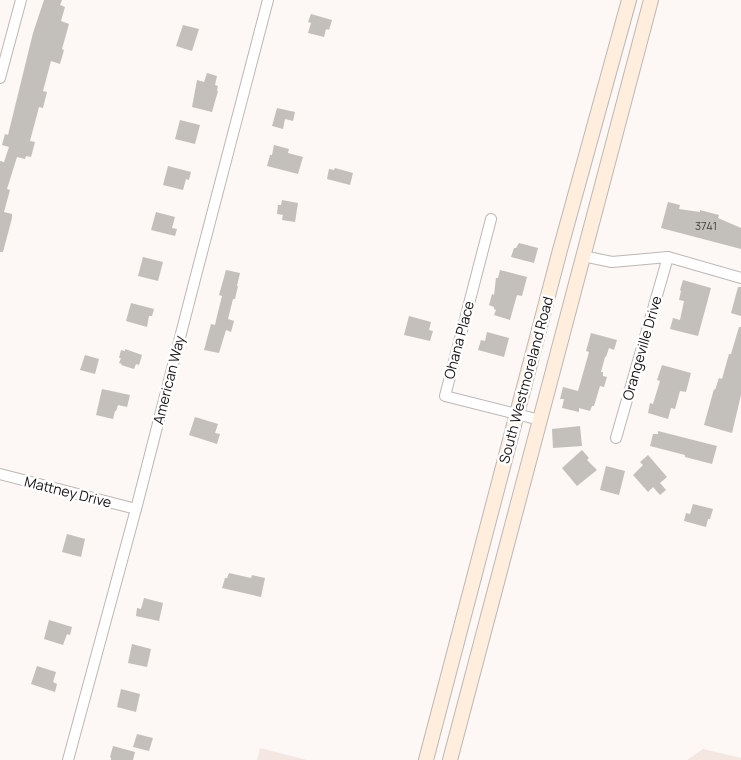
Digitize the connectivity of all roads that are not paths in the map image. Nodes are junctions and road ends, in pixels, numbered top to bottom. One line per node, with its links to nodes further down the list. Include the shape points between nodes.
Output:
1 (21, 0): 5 (street)
2 (268, 0): 15 (street, American Way)
3 (628, 0): 7 (main road, South Westmoreland Road)
4 (651, 0): 8 (main road, South Westmoreland Road)
5 (0, 78)
6 (491, 219): 11 (street, Ohana Place, via 444,396)
7 (560, 250): 8 (main road); 11 (main road, South Westmoreland Road)
8 (582, 256): 9 (street, via 612,262); 12 (main road, South Westmoreland Road)
9 (668, 257): 10 (street); 13 (street, Orangeville Drive)
10 (741, 278)
11 (517, 414): 12 (street, Ohana Place); 16 (main road, South Westmoreland Road)
12 (540, 420): 17 (main road, South Westmoreland Road)
13 (616, 438)
14 (0, 474): 15 (street, Mattney Drive)
15 (136, 509): 18 (street, American Way)
16 (488, 524): 17 (main road); 19 (main road, South Westmoreland Road)
17 (510, 530): 20 (main road, South Westmoreland Road)
18 (68, 760)
19 (426, 760)
20 (450, 760)

